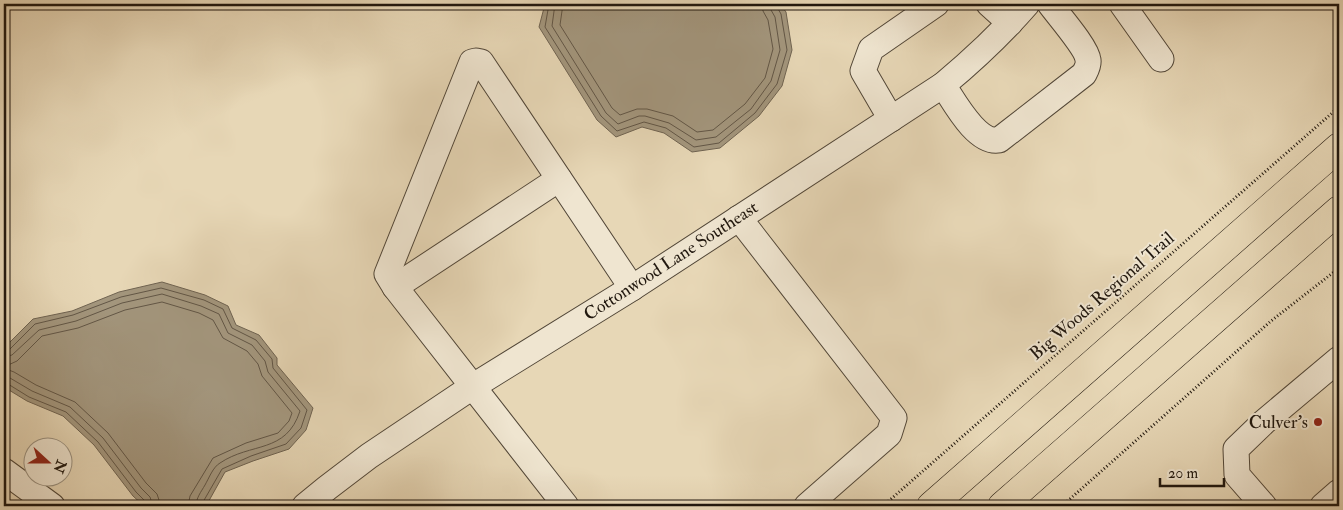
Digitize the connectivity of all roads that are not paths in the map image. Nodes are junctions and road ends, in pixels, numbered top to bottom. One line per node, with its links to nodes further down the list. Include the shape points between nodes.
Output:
1 (936, 4): 9 (street, via 871,50 863,71)
2 (989, 4): 6 (street)
3 (1027, 4): 6 (street, Cottonwood Lane Southeast)
4 (1050, 4): 8 (street, via 1084,49 1089,61 1087,69 998,140 988,140 976,131)
5 (1122, 4): 7 (street)
6 (1010, 23): 8 (street, Cottonwood Lane Southeast, via 977,57)
7 (1161, 58)
8 (943, 85): 9 (street, Cottonwood Lane Southeast)
9 (891, 119): 13 (street, Cottonwood Lane Southeast)
10 (1339, 147): 24 (main road)
11 (559, 179): 14 (street); 14 (street, via 481,62 472,62 387,274); 15 (street)
12 (1339, 210): 25 (main road)
13 (739, 218): 15 (street, Cottonwood Lane Southeast); 23 (street, via 894,418 889,434)
14 (395, 288): 17 (street)
15 (632, 288): 17 (street, Cottonwood Lane Southeast)
16 (1339, 359): 26 (street, via 1236,449 1237,475)
17 (472, 387): 21 (street, Cottonwood Lane Southeast, via 369,456); 22 (street)
18 (4, 471): 20 (street)
19 (1339, 492): 27 (street)
20 (52, 506)
21 (305, 506)
22 (566, 506)
23 (807, 506)
24 (931, 506)
25 (1002, 506)
26 (1264, 506)
27 (1323, 506)

